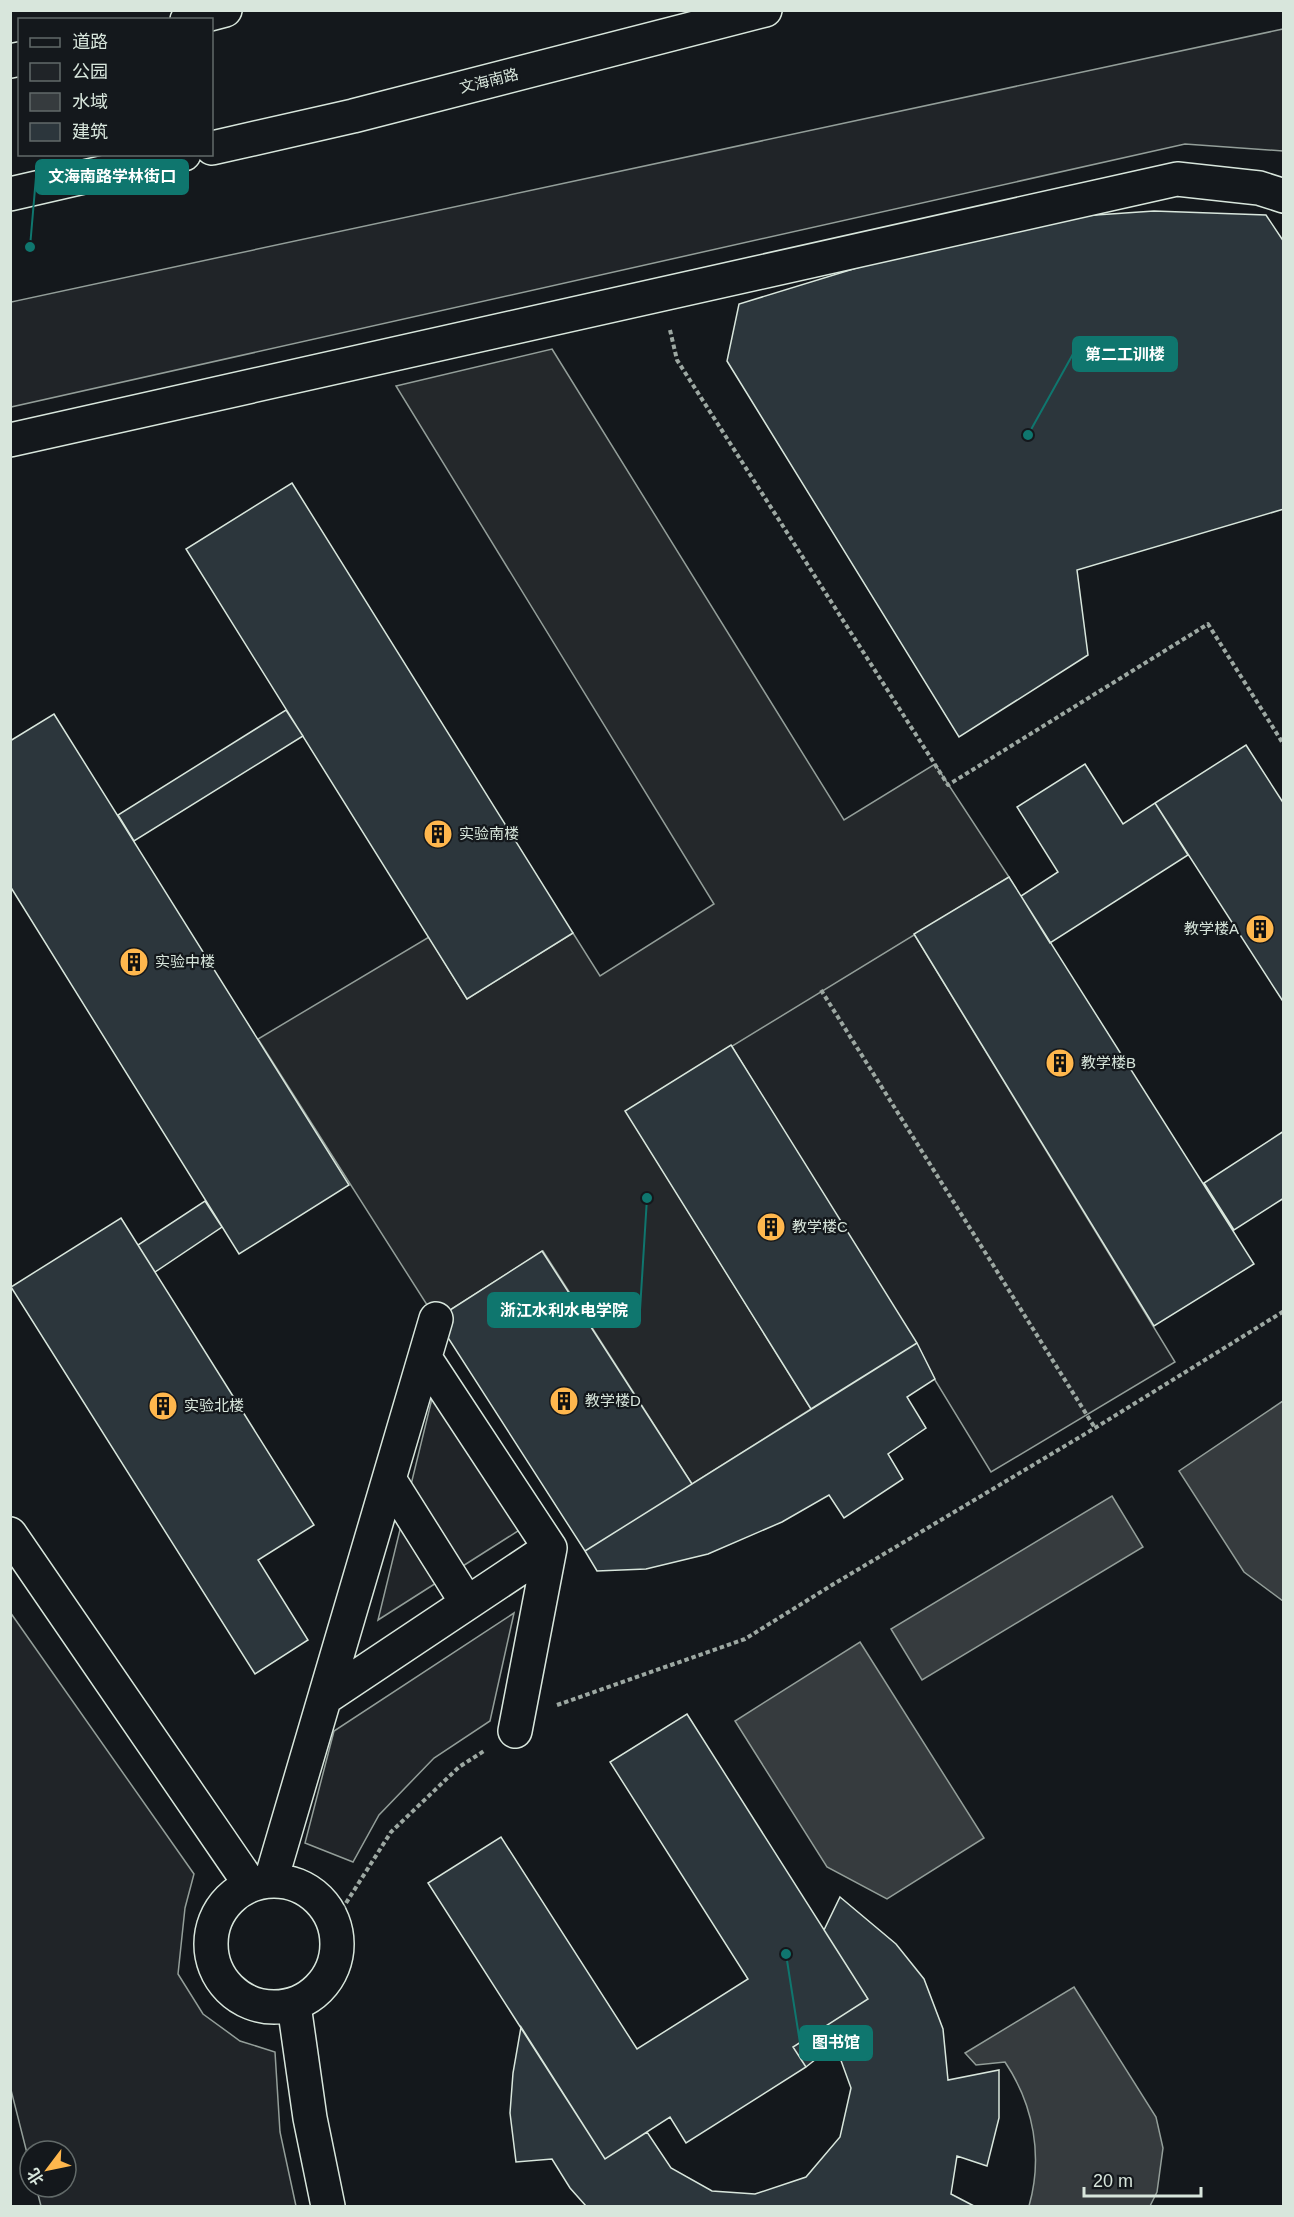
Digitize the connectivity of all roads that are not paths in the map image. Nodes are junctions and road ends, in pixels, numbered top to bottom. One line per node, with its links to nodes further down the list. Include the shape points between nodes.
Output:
1 (225, 10): 3 (street)
2 (765, 10): 4 (street, 文海南路, via 353,116)
3 (195, 18)
4 (213, 148)
5 (175, 156): 6 (street)
6 (10, 194)
7 (1284, 196): 8 (street, via 1177,179)
8 (10, 440)
9 (436, 1319): 10 (street)
10 (425, 1358): 11 (street); 13 (street)
11 (389, 1479): 14 (street); 15 (street)
12 (10, 1534): 17 (street)
13 (550, 1548): 14 (street); 16 (street)
14 (467, 1603): 15 (street)
15 (325, 1698): 17 (street)
16 (515, 1731)
17 (261, 1882): 18 (street, via 292,1882 310,1891 325,1905 334,1923 338,1943 335,1963 313,1995); 18 (street, via 232,1896 218,1913 211,1934 211,1955 219,1976 232,1993 252,2004 273,2008)
18 (294, 2005): 19 (street, via 310,2118)
19 (328, 2206)

